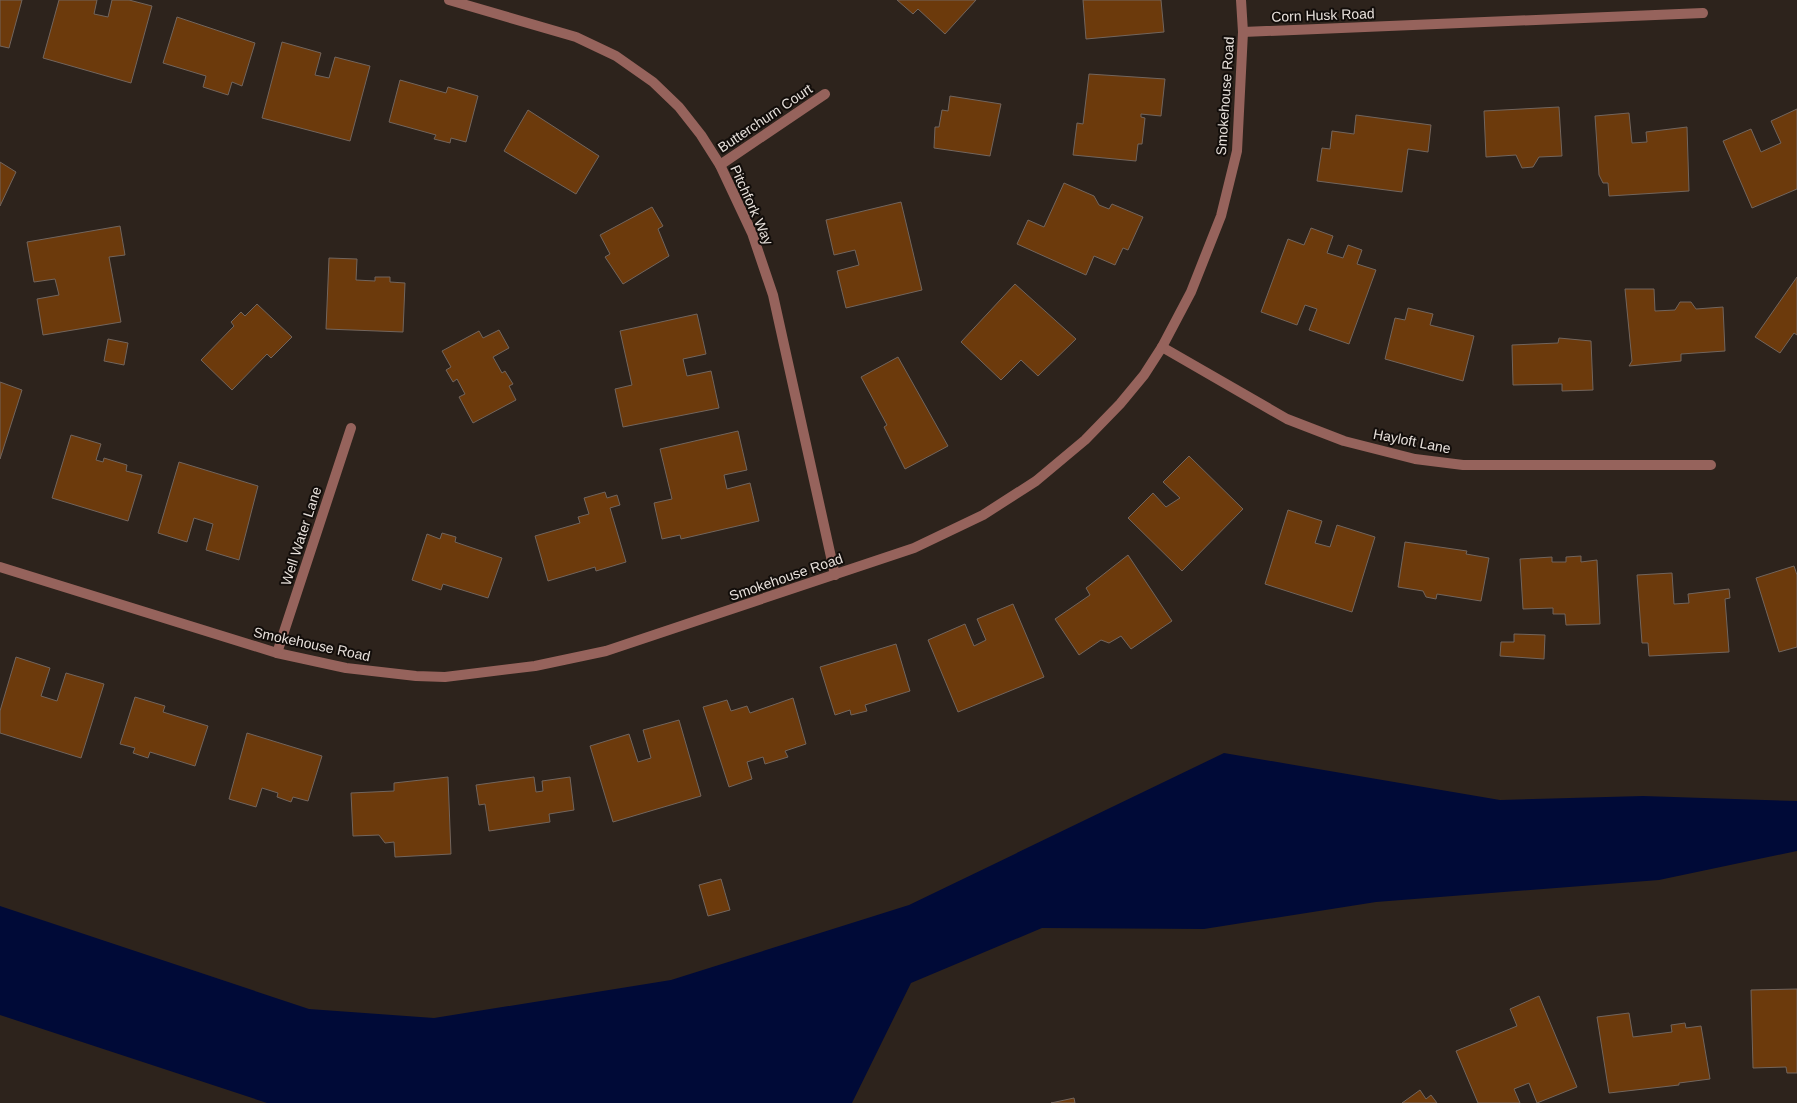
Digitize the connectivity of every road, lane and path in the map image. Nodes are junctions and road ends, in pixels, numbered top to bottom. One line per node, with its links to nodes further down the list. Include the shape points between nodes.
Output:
1 (450, 0): 6 (street, Pitchfork Way, via 576,37 616,56 653,82 679,107)
2 (1241, 0): 4 (street, Smokehouse Road)
3 (1703, 13): 4 (street, Corn Husk Road)
4 (1243, 32): 7 (street, Smokehouse Road, via 1237,151 1221,216 1192,292)
5 (825, 94): 6 (street, Butterchurn Court)
6 (720, 165): 11 (street, Pitchfork Way, via 752,233 773,295)
7 (1162, 347): 9 (street, Hayloft Lane, via 1287,419 1344,441 1415,459 1463,464); 11 (street, Smokehouse Road, via 1120,404 1085,440 1036,481 983,515 914,548)
8 (351, 428): 12 (street, Well Water Lane)
9 (1711, 464)
10 (0, 567): 12 (street, Smokehouse Road)
11 (835, 574): 12 (street, Smokehouse Road, via 606,651 535,666 445,677 416,676 346,668)
12 (277, 653)

